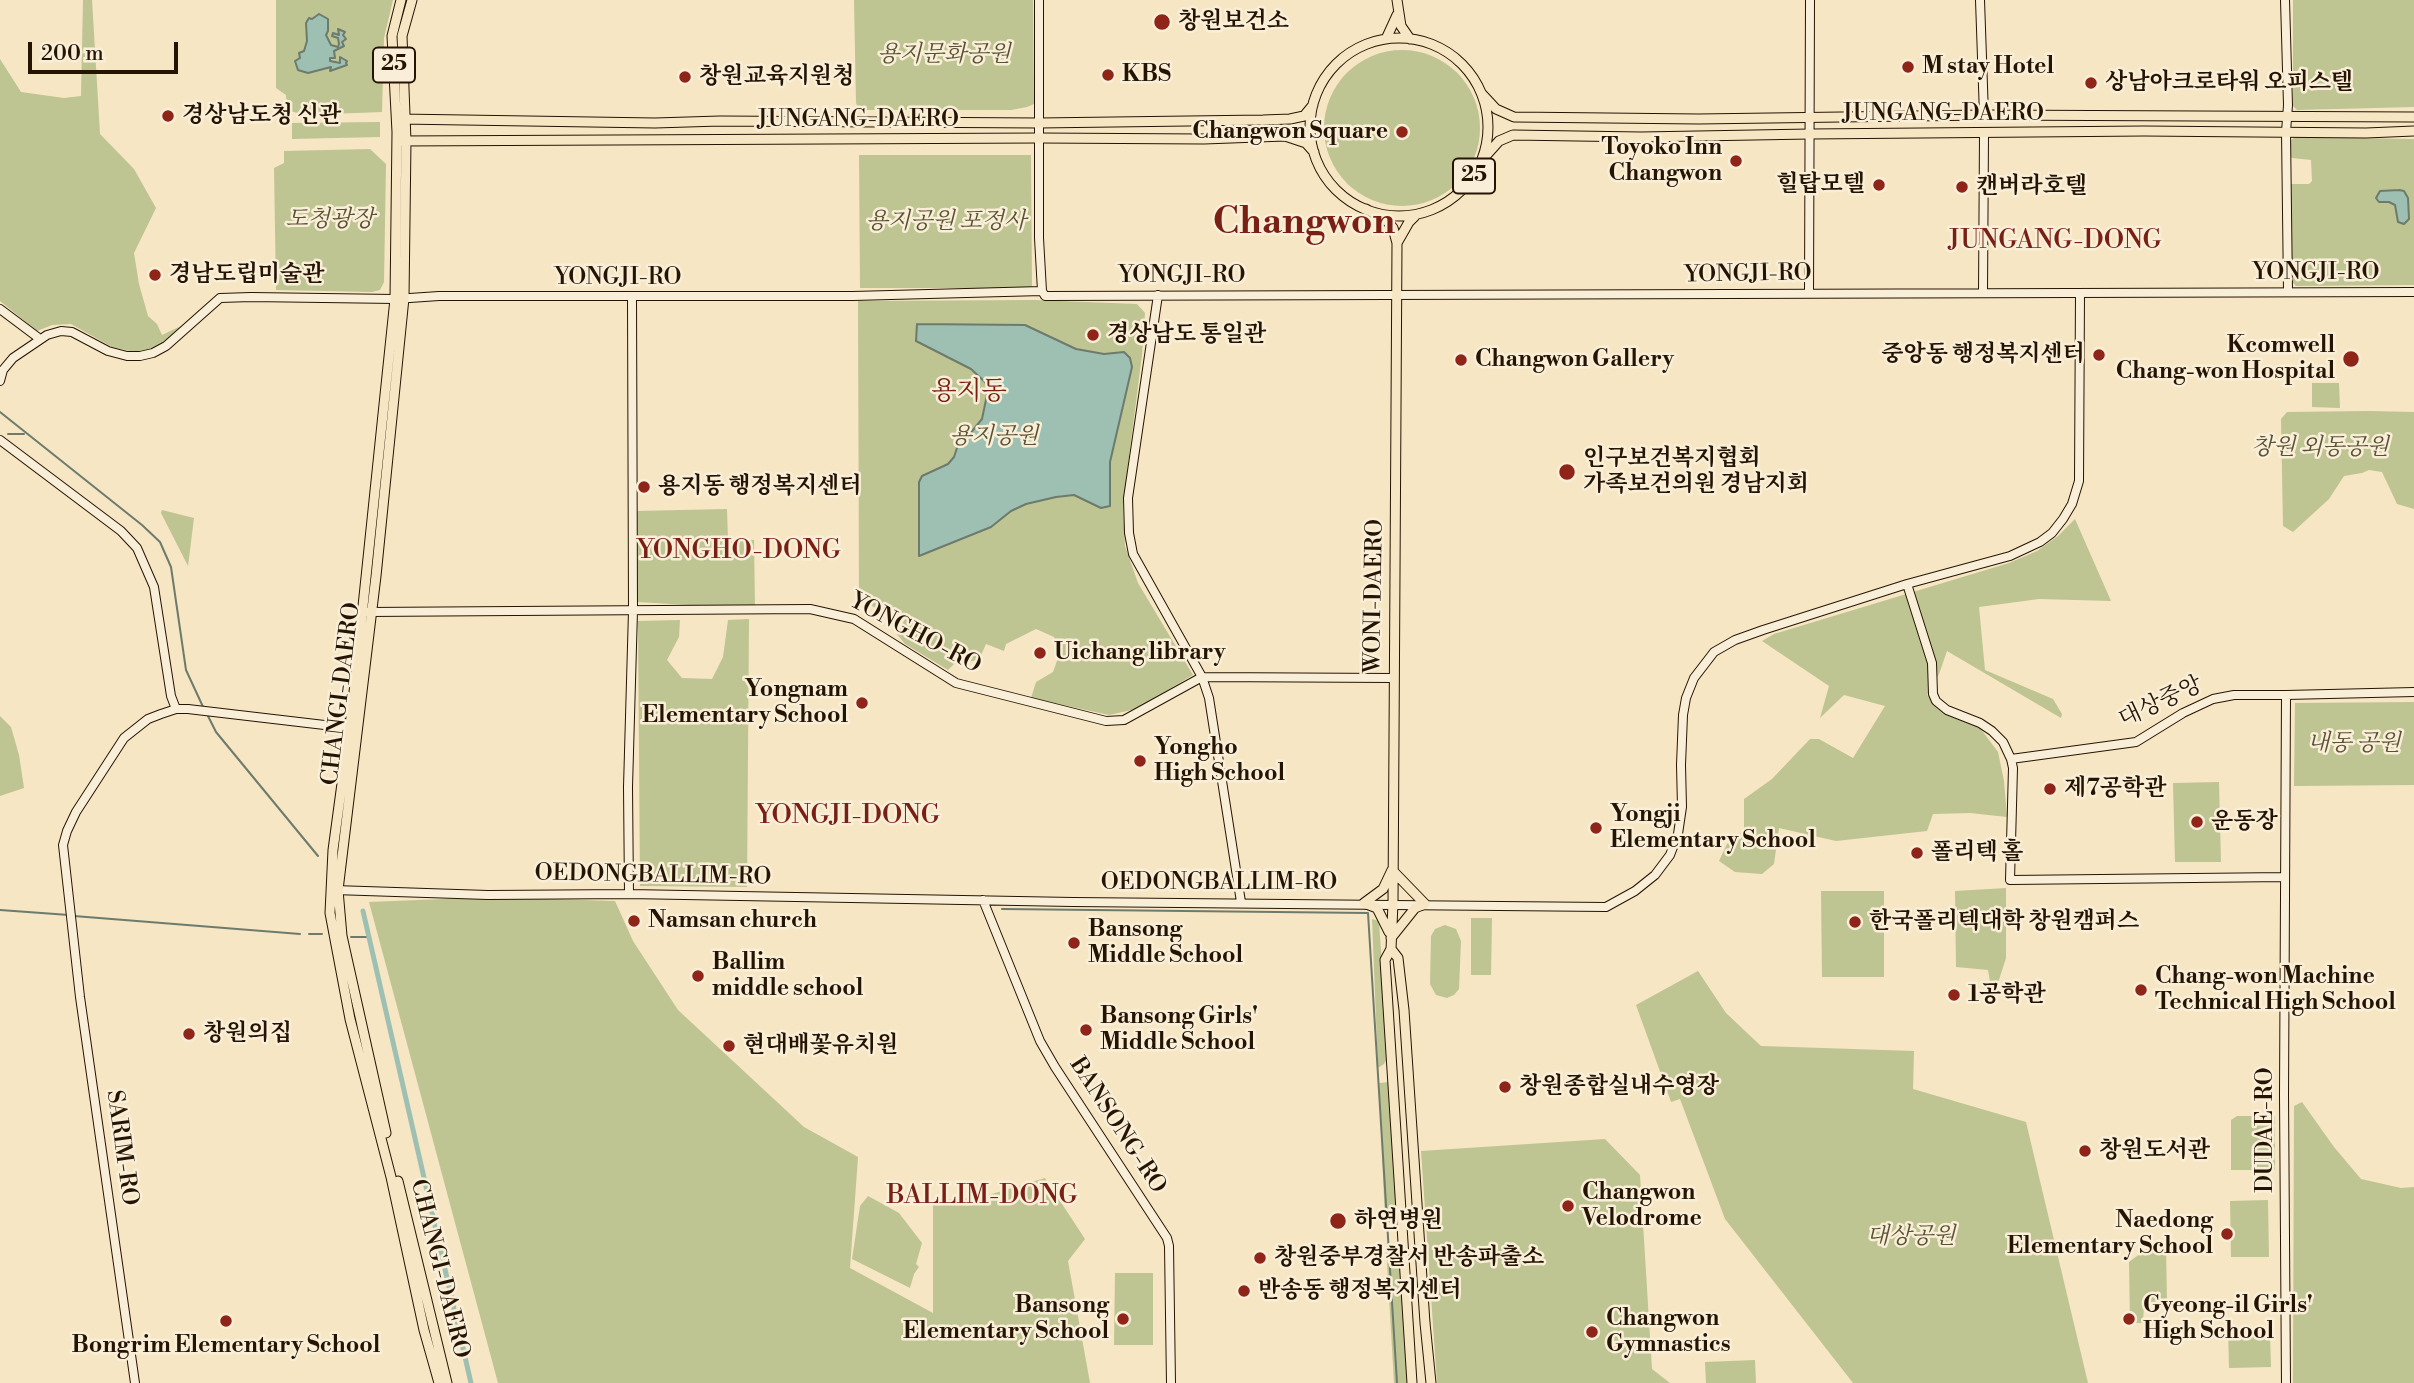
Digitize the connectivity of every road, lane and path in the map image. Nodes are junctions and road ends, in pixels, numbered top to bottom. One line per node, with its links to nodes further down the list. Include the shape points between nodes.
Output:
1 (401, 0): 17 (main road, CHANGI-DAERO / 25, via 392,36)
2 (412, 0): 17 (main road, CHANGI-DAERO, via 402,36)
3 (1039, 0): 19 (street)
4 (1397, 0): 8 (main road)
5 (1810, 0): 14 (street)
6 (1980, 0): 13 (street)
7 (2285, 0): 15 (street)
8 (1398, 13): 9 (main road); 10 (main road)
9 (1386, 39): 10 (main road, 25); 12 (main road, 25, via 1359,47 1337,64)
10 (1410, 39): 11 (main road, 25, via 1438,47 1457,59)
11 (1482, 94): 14 (main road, JUNGANG-DAERO, via 1496,109 1514,117); 28 (main road, 25, via 1488,127)
12 (1313, 105): 18 (main road, JUNGANG-DAERO, via 1304,116); 27 (main road, 25)
13 (1984, 115): 14 (main road, JUNGANG-DAERO); 15 (main road, JUNGANG-DAERO)
14 (1810, 117): 22 (street)
15 (2287, 117): 16 (main road, JUNGANG-DAERO); 20 (street)
16 (2413, 117)
17 (401, 119): 19 (main road, JUNGANG-DAERO); 25 (main road, CHANGI-DAERO / 25)
18 (1263, 120): 19 (main road, JUNGANG-DAERO); 24 (main road)
19 (1040, 123): 26 (street)
20 (2286, 132): 21 (main road, JUNGANG-DAERO); 23 (main road, JUNGANG-DAERO); 33 (street)
21 (2414, 133)
22 (1810, 134): 23 (main road, JUNGANG-DAERO); 28 (main road, JUNGANG-DAERO, via 1513,135 1499,141); 35 (street)
23 (1984, 134): 36 (street)
24 (1260, 136): 26 (main road, JUNGANG-DAERO); 27 (main road, JUNGANG-DAERO, via 1285,136 1306,143)
25 (400, 138): 26 (main road, JUNGANG-DAERO); 41 (main road, CHANGI-DAERO)
26 (1040, 138): 32 (street)
27 (1314, 152): 29 (main road, 25, via 1333,186)
28 (1482, 160): 30 (main road, 25, via 1457,195)
29 (1366, 209): 30 (main road, 25, via 1391,216); 31 (main road, via 1388,222)
30 (1417, 215): 31 (main road)
31 (1397, 243): 39 (main road, WONI-DAERO)
32 (1042, 291): 38 (street, YONGJI-RO, via 1045,296); 40 (street, YONGJI-RO)
33 (2288, 291): 34 (street, YONGJI-RO); 37 (street, YONGJI-RO)
34 (2414, 292)
35 (1809, 293): 36 (street, YONGJI-RO); 39 (street, YONGJI-RO)
36 (1983, 293): 37 (street, YONGJI-RO)
37 (2080, 293): 46 (street, OEDONGBALLIM-RO, via 2079,481 2072,504 2052,533 2027,549)
38 (1158, 295): 39 (street, YONGJI-RO); 49 (street, via 1128,498 1129,533 1144,576)
39 (1397, 295): 50 (main road, WONI-DAERO)
40 (632, 297): 41 (street, YONGJI-RO); 47 (street)
41 (400, 298): 43 (street, YONGJI-RO, via 220,298 166,346 140,356 108,351 72,332); 48 (main road, CHANGI-DAERO)
42 (0, 309): 43 (street)
43 (40, 339): 44 (street, YONGJI-RO, via 13,358)
44 (0, 381)
45 (0, 440): 54 (street, via 137,548 154,587)
46 (1907, 584): 58 (street, via 1932,663 1936,701 1992,731); 67 (street, OEDONGBALLIM-RO, via 1735,640 1709,657 1694,678 1683,715 1678,834 1655,875 1635,891 1606,907)
47 (633, 611): 48 (street, YONGHO-RO); 49 (street, YONGHO-RO, via 827,611 854,619 956,683 1106,721 1124,720); 62 (street)
48 (367, 612): 53 (main road, CHANGI-DAERO); 61 (main road, CHANGI-DAERO)
49 (1202, 677): 50 (street, YONGHO-RO); 64 (street, via 1214,724)
50 (1393, 678): 59 (main road, WONI-DAERO)
51 (2414, 692): 52 (street)
52 (2286, 695): 58 (street, 대상중앙, via 2213,698 2136,742); 60 (street, DUDAE-RO)
53 (353, 702): 55 (street); 56 (main road, CHANGI-DAERO)
54 (176, 709): 55 (street); 71 (street, SARIM-RO, via 148,719 124,738 76,812 63,845)
55 (334, 725): 56 (street); 57 (street)
56 (350, 728): 57 (main road, CHANGI-DAERO)
57 (348, 745): 61 (main road, CHANGI-DAERO, via 332,859)
58 (2011, 759): 60 (street, via 2010,880)
59 (1392, 870): 65 (main road, via 1383,889); 66 (main road, WONI-DAERO); 67 (main road)
60 (2285, 877): 77 (street, DUDAE-RO)
61 (336, 888): 62 (street, OEDONGBALLIM-RO, via 488,895); 68 (main road, CHANGI-DAERO, via 330,913)
62 (629, 894): 63 (street, OEDONGBALLIM-RO)
63 (983, 900): 64 (street, OEDONGBALLIM-RO); 74 (street, BANSONG-RO, via 1045,1050 1167,1238)
64 (1241, 902): 65 (street, OEDONGBALLIM-RO)
65 (1364, 903): 66 (street, OEDONGBALLIM-RO); 69 (main road, via 1377,908)
66 (1393, 903): 67 (street, OEDONGBALLIM-RO); 69 (main road, WONI-DAERO)
67 (1425, 904): 69 (main road, via 1410,914)
68 (338, 936): 72 (main road, CHANGI-DAERO, via 350,1019); 73 (main road, CHANGI-DAERO)
69 (1391, 938): 70 (main road, WONI-DAERO)
70 (1391, 949): 75 (main road, WONI-DAERO, via 1385,960); 76 (main road, WONI-DAERO, via 1398,958 1404,1010)
71 (135, 1383)
72 (439, 1383)
73 (447, 1383)
74 (1171, 1383)
75 (1412, 1383)
76 (1431, 1383)
77 (2286, 1383)

